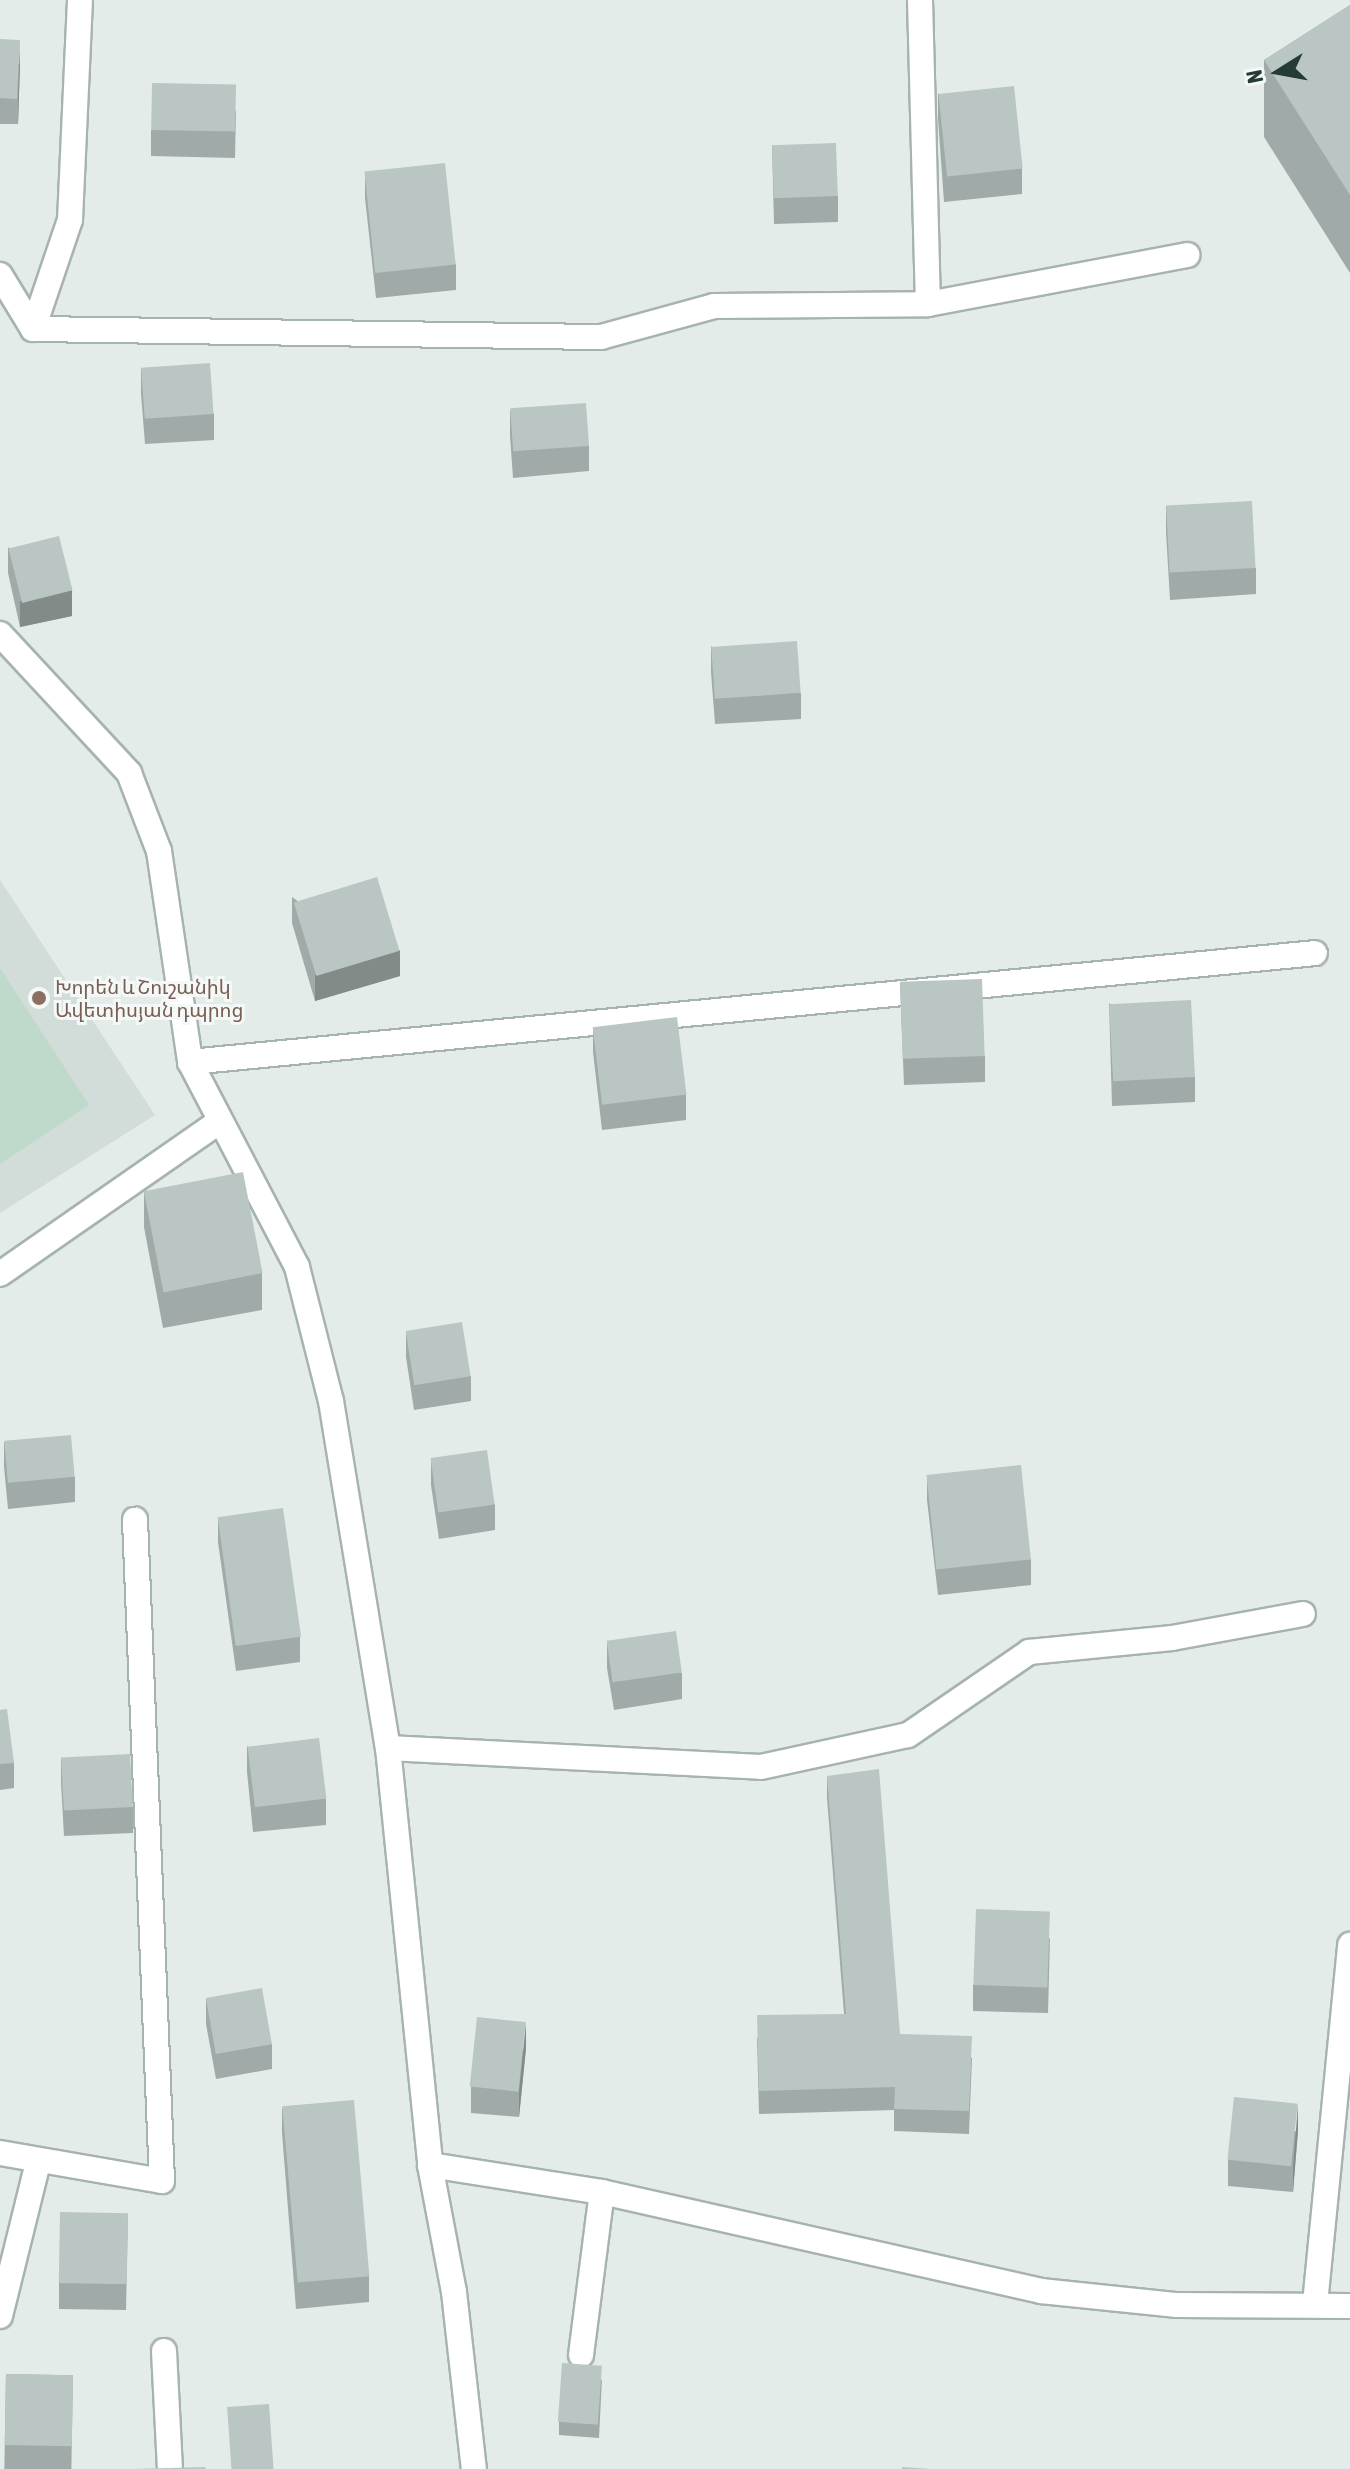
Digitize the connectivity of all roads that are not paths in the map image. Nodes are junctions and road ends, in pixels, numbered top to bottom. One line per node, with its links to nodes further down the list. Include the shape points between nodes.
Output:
1 (80, 0): 6 (lane, via 70,220)
2 (920, 0): 5 (lane)
3 (1187, 255): 5 (lane)
4 (2, 282): 6 (lane)
5 (928, 304): 6 (lane, via 714,306 601,337)
6 (33, 329)
7 (0, 634): 9 (lane, via 129,773 159,851)
8 (1315, 953): 9 (lane)
9 (190, 1062): 10 (lane)
10 (219, 1122): 11 (lane); 14 (lane, via 297,1267 331,1401)
11 (0, 1274)
12 (135, 1520): 17 (lane, via 162,2181)
13 (1303, 1614): 14 (lane, via 1172,1638 1029,1652 908,1735 761,1767)
14 (388, 1748): 18 (lane)
15 (1350, 1945): 20 (lane)
16 (0, 2153): 17 (lane)
17 (38, 2162): 22 (lane)
18 (430, 2165): 19 (lane); 26 (lane, via 454,2292)
19 (602, 2192): 20 (lane, via 1041,2291 1177,2305); 24 (lane)
20 (1315, 2304): 21 (lane)
21 (1350, 2306)
22 (0, 2316)
23 (164, 2351): 25 (lane)
24 (581, 2355)
25 (170, 2469)
26 (474, 2469)

